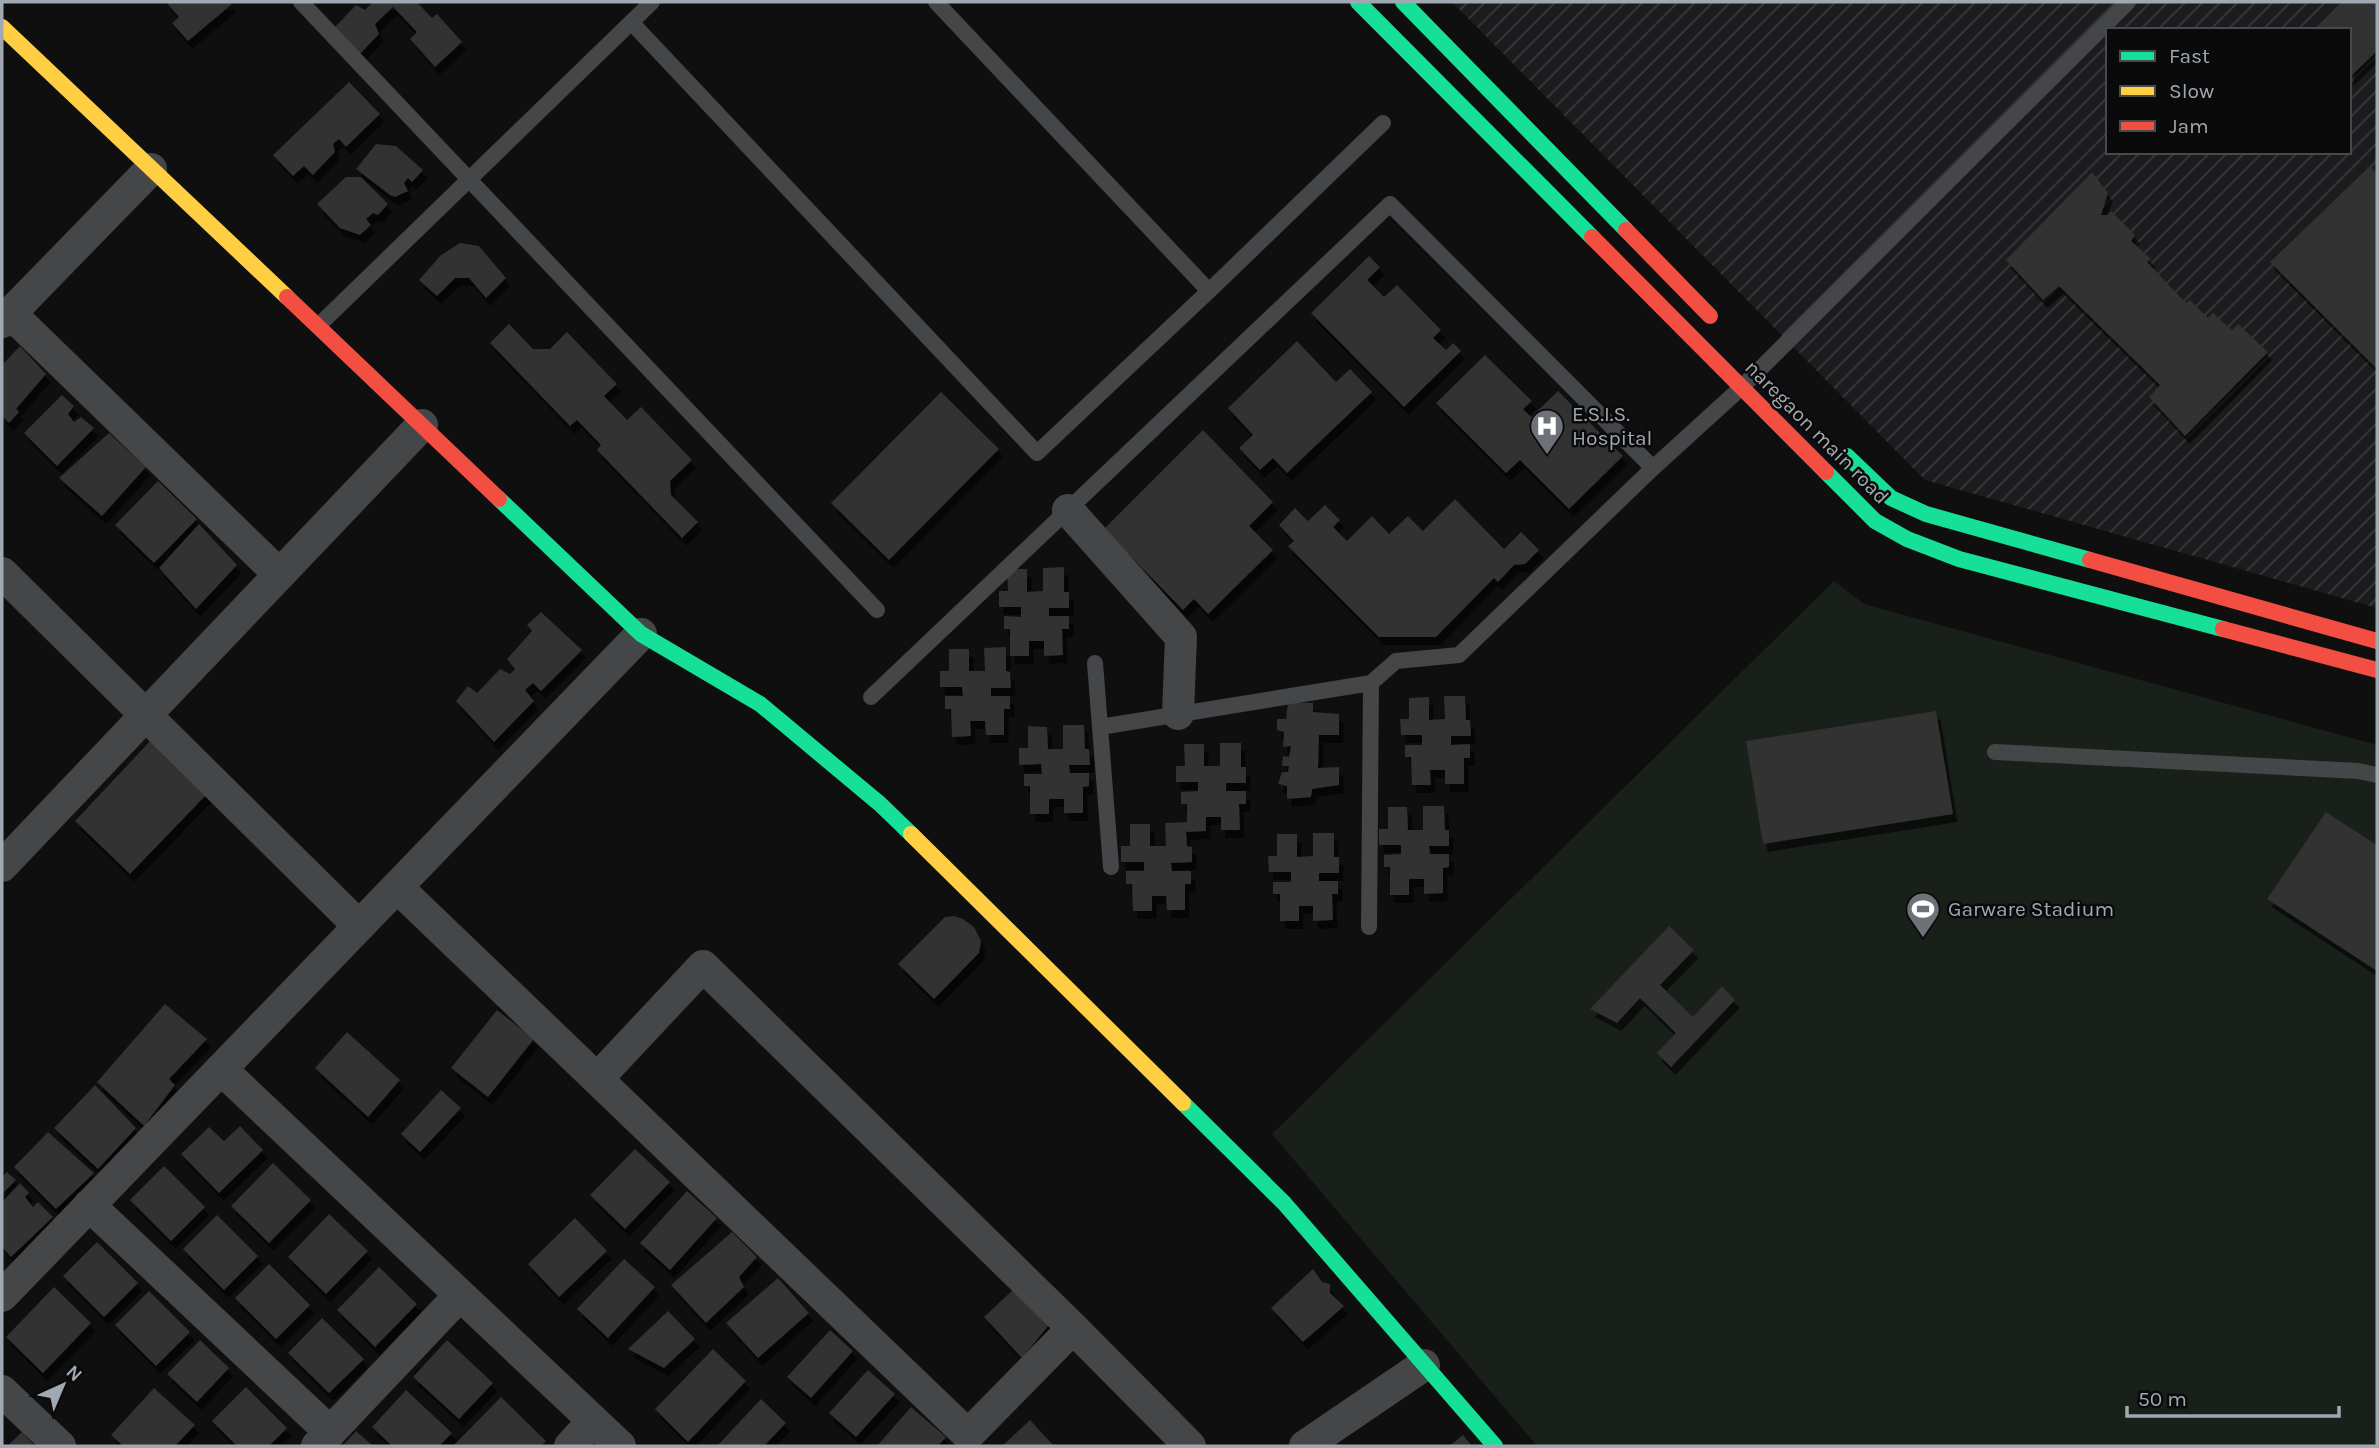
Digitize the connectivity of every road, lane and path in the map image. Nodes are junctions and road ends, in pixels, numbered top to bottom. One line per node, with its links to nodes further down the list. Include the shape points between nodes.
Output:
1 (301, 2): 11 (lane)
2 (652, 2): 7 (lane)
3 (936, 2): 12 (lane)
4 (1358, 2): 16 (street, naregaon main road)
5 (1403, 2): 15 (street)
6 (2128, 2): 16 (lane)
7 (631, 22): 11 (lane); 12 (lane, via 1037,453)
8 (2, 27): 10 (street)
9 (1383, 123): 12 (lane)
10 (151, 169): 13 (street); 14 (street)
11 (470, 179): 14 (lane); 23 (lane)
12 (1209, 291)
13 (6, 317): 21 (street)
14 (318, 326): 17 (street)
15 (1722, 328)
16 (1743, 386): 19 (lane); 27 (street, naregaon main road, via 1875,521 1907,539 1959,559)
17 (422, 425): 21 (street); 24 (street)
18 (1833, 442): 25 (street, naregaon main road, via 1891,498 1926,514)
19 (1653, 468): 20 (lane, via 1390,204); 28 (lane, via 1459,655 1396,660)
20 (1068, 510): 29 (lane); 31 (street, via 1181,637)
21 (279, 574): 30 (street)
22 (3, 577): 30 (street)
23 (877, 610)
24 (641, 635): 37 (street); 46 (street, via 760,704 880,804 1284,1203)
25 (2377, 641)
26 (1095, 663): 32 (lane)
27 (2377, 670)
28 (1371, 683): 31 (lane); 39 (lane)
29 (871, 696)
30 (145, 714): 35 (street); 38 (street)
31 (1178, 715): 32 (lane)
32 (1100, 727): 36 (lane)
33 (1995, 752): 34 (lane)
34 (2377, 775)
35 (2, 866)
36 (1111, 867)
37 (397, 887): 38 (street); 41 (street)
38 (359, 926): 40 (street)
39 (1369, 927)
40 (221, 1069): 42 (street); 43 (street)
41 (597, 1079): 45 (street, via 968,1435); 45 (street, via 703,966)
42 (89, 1205): 44 (street); 49 (street)
43 (460, 1295): 48 (street); 49 (street)
44 (2, 1296)
45 (1073, 1328): 53 (street)
46 (1424, 1365): 54 (street); 55 (street)
47 (2, 1391): 50 (street)
48 (593, 1422): 51 (street); 52 (street)
49 (323, 1439)
50 (60, 1446)
51 (570, 1446)
52 (620, 1446)
53 (1191, 1446)
54 (1305, 1446)
55 (1495, 1446)

